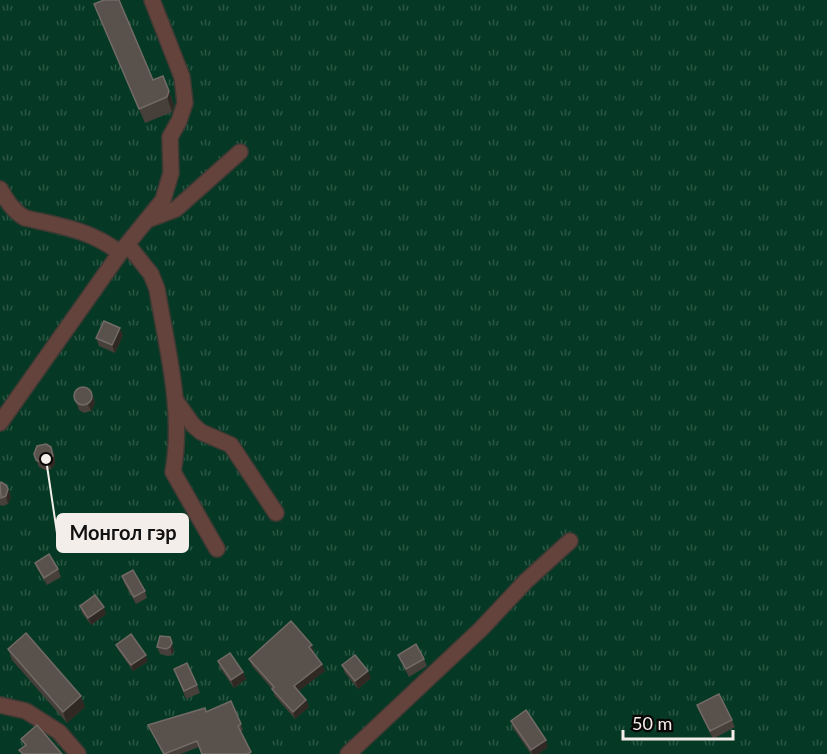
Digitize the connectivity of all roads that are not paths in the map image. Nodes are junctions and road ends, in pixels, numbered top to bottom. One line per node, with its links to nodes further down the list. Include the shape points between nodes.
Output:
1 (152, 0): 4 (street, via 182,77 185,103 170,138 171,173 163,200)
2 (240, 152): 4 (street, via 176,209)
3 (0, 189): 5 (street, via 25,218 93,235)
4 (147, 220): 5 (street)
5 (124, 248): 6 (street, via 151,274 157,289); 7 (street)
6 (176, 401): 8 (street, via 201,432 231,445); 10 (street, via 173,472)
7 (0, 423)
8 (276, 513)
9 (570, 541): 13 (street)
10 (218, 549)
11 (0, 705): 12 (street, via 26,711 59,732)
12 (78, 754)
13 (348, 754)

